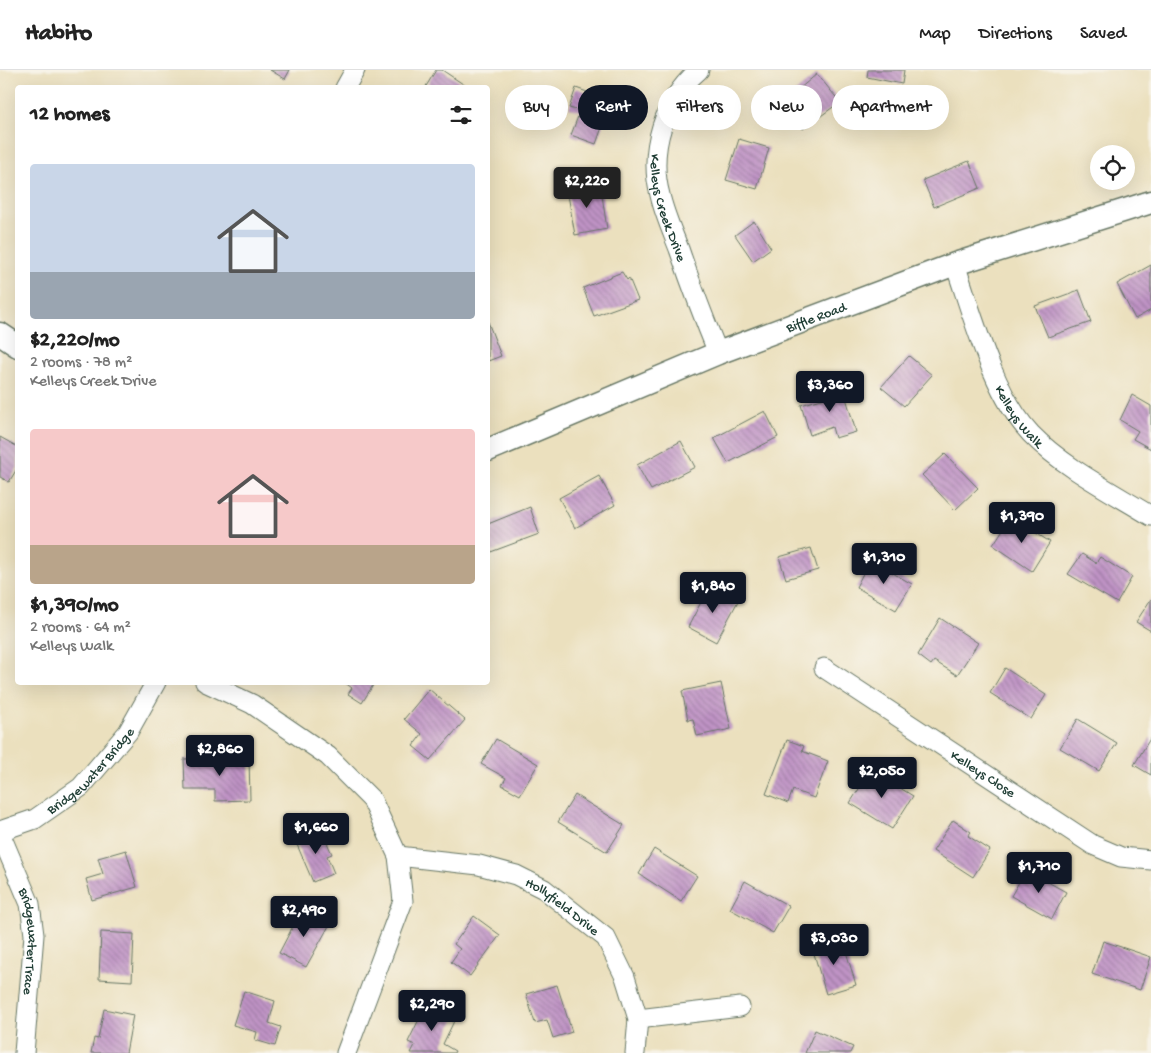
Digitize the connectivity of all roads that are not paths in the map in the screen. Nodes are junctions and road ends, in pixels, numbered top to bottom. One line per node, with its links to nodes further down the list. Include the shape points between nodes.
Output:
1 (355, 70): 3 (street)
2 (699, 70): 8 (street, Kelleys Creek Drive, via 688,79 670,104 660,133 656,164 660,194)
3 (347, 85)
4 (1151, 202): 5 (street, Biffle Road)
5 (955, 264): 8 (street, Biffle Road); 10 (street, Kelleys Walk, via 998,385 1030,433 1053,454)
6 (0, 334): 7 (street)
7 (15, 344)
8 (718, 353): 9 (street, Biffle Road)
9 (490, 449)
10 (1151, 516)
11 (824, 668): 16 (street, Kelleys Close, via 1093,845 1121,857)
12 (154, 685): 14 (street, Bridgewater Bridge, via 128,732 81,787 35,819)
13 (211, 685): 15 (street, via 252,704 328,756 372,800)
14 (0, 832): 19 (street, Bridgewater Trace, via 30,904 34,935)
15 (398, 856): 18 (street, Hollyfield Drive, via 479,866 516,875 544,889 606,938 625,976); 20 (street, via 403,901)
16 (1151, 860)
17 (740, 1007): 18 (street)
18 (638, 1019): 21 (street, Hollyfield Drive)
19 (24, 1053)
20 (346, 1053)
21 (635, 1053)

